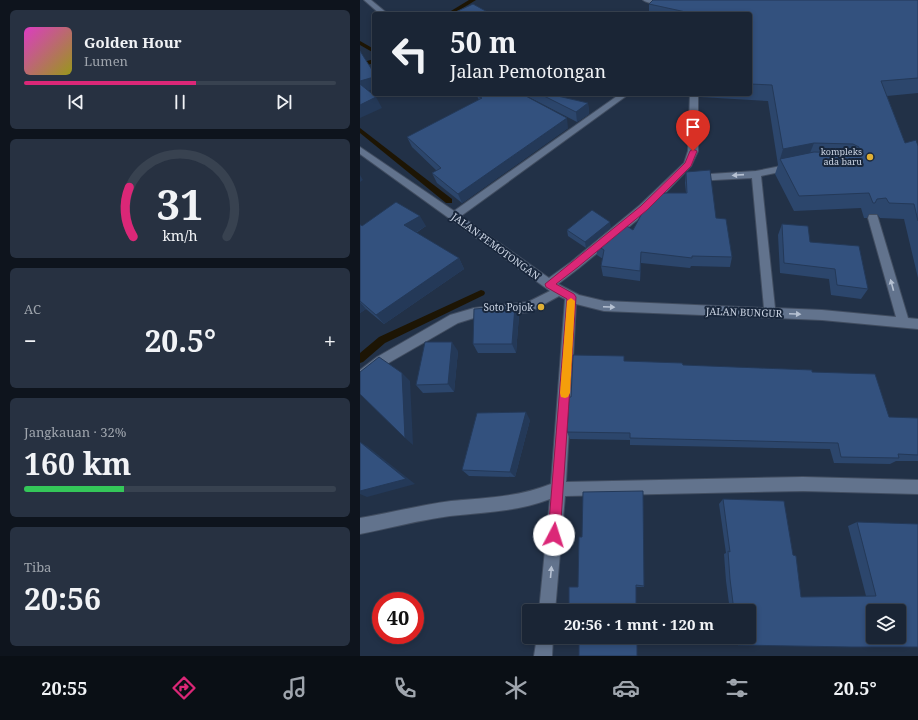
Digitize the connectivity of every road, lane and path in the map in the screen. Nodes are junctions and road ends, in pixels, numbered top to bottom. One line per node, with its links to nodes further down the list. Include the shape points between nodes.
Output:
1 (367, 0): 4 (street)
2 (646, 0): 3 (street)
3 (673, 2)
4 (382, 12)
5 (622, 96): 8 (street)
6 (694, 96): 12 (street, via 692,158)
7 (567, 122): 8 (street)
8 (578, 128): 13 (street)
9 (360, 150): 13 (street, JALAN PEMOTONGAN)
10 (800, 165): 11 (street)
11 (756, 174): 12 (street, one-way to 12); 16 (street)
12 (674, 179): 15 (street, via 644,208 576,265)
13 (454, 216): 15 (street, JALAN PEMOTONGAN)
14 (873, 218): 17 (street, one-way to 14)
15 (560, 291): 16 (street, JALAN BUNGUR, one-way to 16, via 586,303 604,306); 19 (street, via 530,307 474,313 454,319 381,361); 21 (street)
16 (770, 313): 17 (street, JALAN BUNGUR, one-way to 17)
17 (903, 322): 18 (street, JALAN BUNGUR)
18 (918, 324)
19 (360, 378)
20 (918, 487): 21 (street, via 803,484)
21 (558, 489): 22 (street, via 537,497 492,506 450,509); 23 (street, one-way to 21)
22 (360, 526)
23 (548, 604)
24 (544, 644): 25 (street)
25 (543, 656)

